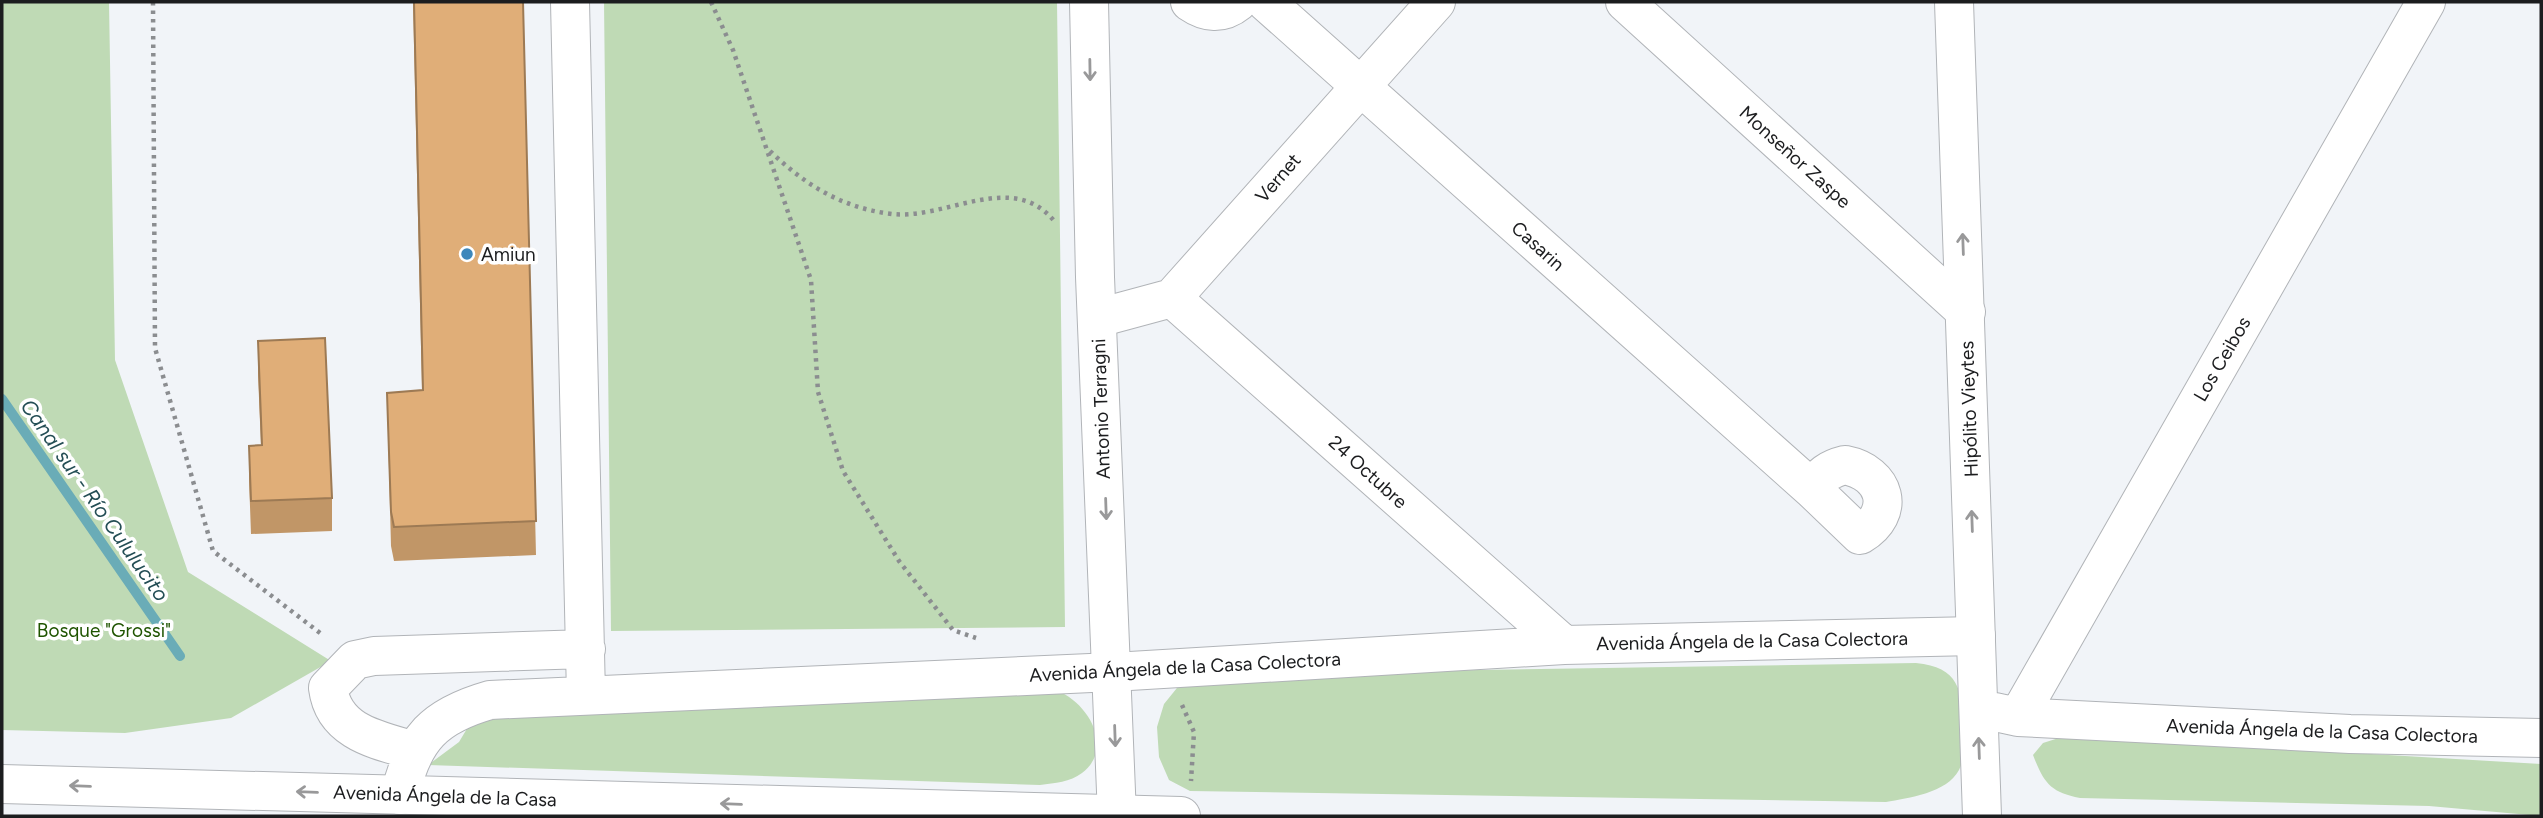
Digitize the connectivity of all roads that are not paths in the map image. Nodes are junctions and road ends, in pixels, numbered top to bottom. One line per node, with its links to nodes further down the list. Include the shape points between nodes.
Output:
1 (569, 2): 17 (street)
2 (1088, 2): 13 (street, Antonio Terragni, one-way to 13)
3 (1190, 2): 4 (street, via 1217,12)
4 (1238, 2)
5 (1266, 2): 10 (street, Casarin)
6 (1436, 2): 10 (street, Vernet)
7 (1625, 2): 12 (street, Monseñor Zaspe)
8 (1954, 2): 12 (street, Hipólito Vieytes, one-way to 8)
9 (2426, 2): 21 (street, Los Ceibos)
10 (1359, 87): 11 (street, Vernet); 14 (street, Casarin)
11 (1172, 298): 13 (street); 16 (street, 24 Octubre)
12 (1966, 312): 15 (street, Hipólito Vieytes, one-way to 12)
13 (1098, 318): 18 (street, Antonio Terragni, one-way to 18)
14 (1812, 489)
15 (1976, 636): 16 (street, Avenida Ángela de la Casa Colectora); 20 (street, Hipólito Vieytes)
16 (1564, 645): 18 (street, Avenida Ángela de la Casa Colectora)
17 (586, 649): 19 (street); 23 (street, via 355,660 328,688 330,703 345,724 364,735)
18 (1113, 672): 19 (street, Avenida Ángela de la Casa Colectora); 27 (street, Antonio Terragni, one-way to 27)
19 (586, 695): 23 (street, Avenida Ángela de la Casa Colectora, via 490,700 457,709 437,723)
20 (1978, 708): 21 (street, Avenida Ángela de la Casa Colectora); 28 (street, Hipólito Vieytes, one-way to 20)
21 (2018, 717): 22 (street, Avenida Ángela de la Casa Colectora, via 2350,734)
22 (2541, 738)
23 (415, 751): 25 (street, Avenida Ángela de la Casa Colectora)
24 (2, 784): 25 (street, Avenida Ángela de la Casa, one-way to 24)
25 (400, 795): 27 (street, Avenida Ángela de la Casa, one-way to 25)
26 (1186, 801): 27 (street, Avenida Ángela de la Casa)
27 (1117, 815)
28 (1982, 816)

